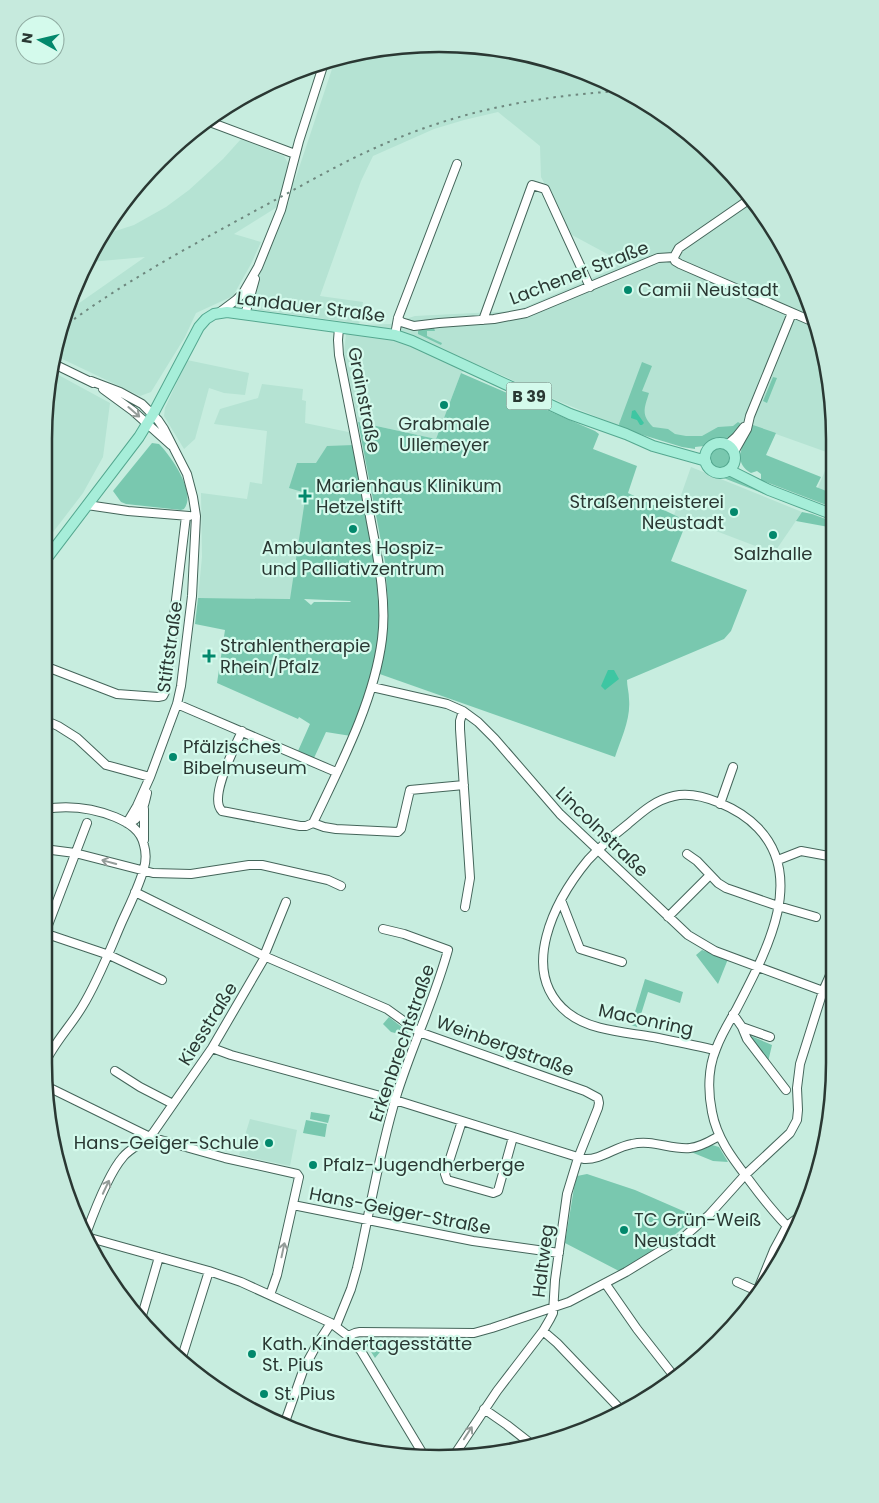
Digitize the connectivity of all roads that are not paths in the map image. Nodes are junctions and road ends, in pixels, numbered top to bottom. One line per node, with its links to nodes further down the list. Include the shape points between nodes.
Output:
1 (321, 71): 3 (street)
2 (215, 124): 3 (street)
3 (295, 154): 7 (street, via 281,210)
4 (457, 164): 12 (street)
5 (745, 202): 6 (street, Lachener Straße, via 679,248)
6 (674, 256): 8 (street, Lachener Straße, via 658,258); 9 (street, via 680,264)
7 (258, 267): 10 (street, via 243,293); 11 (street)
8 (590, 287): 14 (street, Lachener Straße, via 526,313); 14 (street, via 545,189 532,185)
9 (792, 312): 13 (street); 25 (street, via 747,429)
10 (218, 313): 11 (main road, Landauer Straße / B 39); 21 (main road, Landauer Straße, via 199,327)
11 (245, 316): 16 (main road, Landauer Straße / B 39)
12 (398, 318): 15 (street); 17 (street)
13 (807, 319)
14 (483, 320): 15 (street, Lachener Straße)
15 (414, 326): 18 (street)
16 (339, 328): 17 (main road, Landauer Straße / B 39); 35 (street, Grainstraße, via 339,355 377,554 383,604 382,638)
17 (392, 334): 18 (main road, Landauer Straße / B 39)
18 (406, 338): 23 (main road, Landauer Straße / B 39, via 550,405)
19 (60, 367): 20 (street)
20 (90, 381): 21 (street, Stiftstraße, via 120,392 146,406); 22 (street, Stiftstraße, one-way to 22, via 122,402)
21 (153, 414): 22 (main road, Landauer Straße); 24 (street, Stiftstraße)
22 (147, 424): 24 (street, Stiftstraße); 29 (main road, Landauer Straße)
23 (626, 434): 26 (main road, Landauer Straße / B 39, via 683,449); 27 (main road, Landauer Straße / B 39)
24 (173, 446): 32 (street, Stiftstraße, via 190,483)
25 (731, 448): 26 (main road, Landauer Straße / B 39, via 718,443); 28 (main road, via 735,456)
26 (707, 451): 27 (main road)
27 (706, 462): 28 (main road, Landauer Straße / B 39, via 716,473)
28 (732, 467): 30 (main road, Landauer Straße / B 39, via 769,490)
29 (87, 506): 31 (street); 33 (main road, Landauer Straße)
30 (826, 512)
31 (186, 516): 32 (street); 34 (street, via 164,695 124,695)
32 (196, 516): 36 (street, Stiftstraße, via 189,623)
33 (52, 552)
34 (52, 669)
35 (372, 687): 37 (street, Lincolnstraße, via 447,704); 41 (street, Grainstraße)
36 (177, 704): 39 (street); 42 (street, Stiftstraße)
37 (463, 711): 43 (street, via 460,729); 52 (street, Lincolnstraße, via 488,731 560,814)
38 (52, 723): 42 (street, via 77,738 103,763)
39 (242, 731): 41 (street); 49 (street, via 220,784 219,808 300,826)
40 (733, 767): 45 (street)
41 (336, 772): 49 (street, Grainstraße)
42 (150, 777): 44 (street, Stiftstraße); 48 (street, Stiftstraße)
43 (464, 785): 49 (street, via 410,790 398,832 336,829); 64 (street, via 470,878)
44 (144, 804): 48 (street, Stiftstraße, via 137,819); 50 (street, Stiftstraße)
45 (720, 804): 52 (street, Maconring, via 690,795 663,799); 56 (street, Maconring, via 752,822 768,840)
46 (52, 808): 48 (street, via 85,809)
47 (87, 823): 53 (street)
48 (127, 823): 50 (street, via 138,831)
49 (313, 823)
50 (144, 845): 57 (street, Stiftstraße)
51 (52, 850): 53 (street)
52 (598, 850): 61 (street, Maconring, via 574,878); 66 (street, Lincolnstraße)
53 (75, 853): 57 (street, one-way to 53); 65 (street)
54 (687, 854): 58 (street)
55 (826, 856): 56 (street, via 801,851)
56 (778, 860): 63 (street, Maconring, via 781,889)
57 (143, 871): 59 (street, via 191,874 256,865 328,880); 60 (street, Stiftstraße)
58 (710, 875): 63 (street, via 726,888); 66 (street)
59 (340, 886)
60 (135, 892): 70 (street, Stiftstraße); 71 (street, Weinbergstraße)
61 (561, 900): 72 (street, via 580,949); 83 (street, Maconring, via 545,941 543,964 548,986 561,1006 575,1018 593,1026)
62 (286, 902): 71 (street)
63 (778, 906): 67 (street); 73 (street, Maconring)
64 (466, 907)
65 (52, 912)
66 (668, 917): 73 (street, Lincolnstraße, via 705,946)
67 (816, 917)
68 (383, 929): 79 (street, Erkenbrechtstraße, via 448,950)
69 (52, 936): 70 (street)
70 (108, 954): 74 (street); 82 (street, Stiftstraße, via 87,998)
71 (265, 957): 79 (street, Weinbergstraße, via 387,1008); 81 (street, Kiesstraße)
72 (622, 962)
73 (756, 967): 76 (street, Lincolnstraße); 77 (street, Maconring)
74 (162, 980)
75 (826, 984): 76 (street)
76 (823, 991): 94 (street, via 800,1064 794,1127)
77 (733, 1014): 78 (street); 83 (street, Maconring)
78 (742, 1028): 80 (street); 86 (street)
79 (419, 1032): 87 (street, Erkenbrechtstraße); 93 (street, Weinbergstraße, via 596,1096 598,1108)
80 (770, 1037)
81 (212, 1048): 87 (street); 88 (street, Kiesstraße)
82 (52, 1050)
83 (715, 1050): 90 (street, via 710,1091)
84 (115, 1071): 88 (street)
85 (53, 1089): 91 (street, Hans-Geiger-Straße)
86 (786, 1090)
87 (395, 1100): 89 (street); 96 (street, Erkenbrechtstraße)
88 (173, 1104): 91 (street, Kiesstraße)
89 (462, 1121): 92 (street); 92 (street, via 445,1174 447,1180 493,1193 498,1191)
90 (719, 1136): 93 (street, via 692,1148 640,1142 596,1158); 94 (street)
91 (150, 1137): 95 (street, Hans-Geiger-Straße, via 297,1174); 98 (street, Kiesstraße, one-way to 91, via 118,1164 130,1150)
92 (513, 1137): 93 (street)
93 (578, 1158): 102 (street, Haltweg, via 567,1194)
94 (745, 1175): 99 (street); 107 (street, via 691,1231)
95 (293, 1205): 96 (street, Hans-Geiger-Straße); 109 (street, one-way to 95)
96 (368, 1220): 102 (street, Hans-Geiger-Straße, via 473,1241); 112 (street, Erkenbrechtstraße, via 353,1282 344,1309)
97 (793, 1221): 99 (street)
98 (88, 1226)
99 (786, 1226): 100 (street); 105 (street)
100 (790, 1229)
101 (94, 1239): 103 (street)
102 (559, 1253): 110 (street, Haltweg)
103 (158, 1257): 104 (street); 111 (street)
104 (209, 1271): 109 (street); 115 (street)
105 (764, 1275)
106 (737, 1282): 108 (street)
107 (605, 1284): 110 (street); 116 (street)
108 (754, 1289)
109 (270, 1295): 112 (street)
110 (553, 1308): 113 (street); 114 (street, Haltweg, via 474,1332 360,1332)
111 (143, 1312)
112 (334, 1325): 114 (street); 119 (street, Erkenbrechtstraße, via 316,1346 304,1368)
113 (543, 1330): 117 (street); 118 (street)
114 (348, 1336): 121 (street, via 366,1358)
115 (183, 1353)
116 (672, 1373)
117 (618, 1407)
118 (484, 1409): 120 (street); 122 (street, one-way to 118)
119 (286, 1419)
120 (526, 1440)
121 (421, 1450)
122 (458, 1450)

